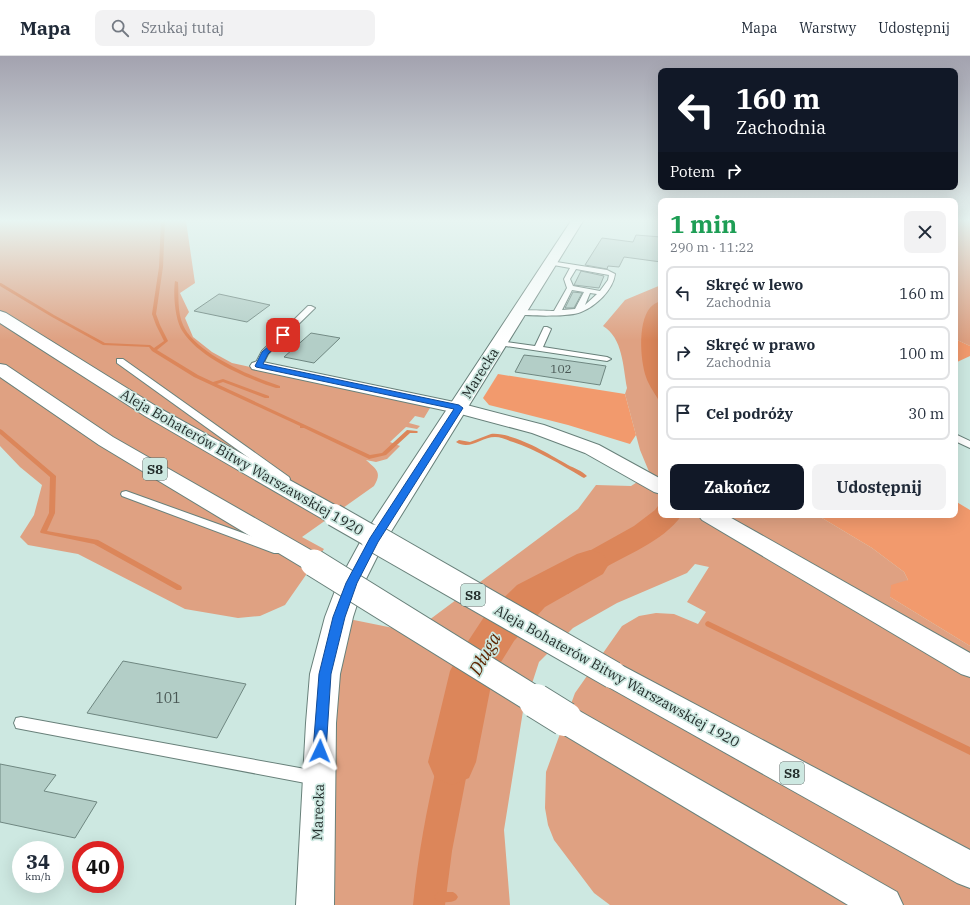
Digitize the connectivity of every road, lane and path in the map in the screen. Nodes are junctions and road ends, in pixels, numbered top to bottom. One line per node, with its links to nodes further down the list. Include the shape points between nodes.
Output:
1 (550, 263): 2 (lane); 9 (main road, Marecka)
2 (574, 266): 3 (lane, via 567,279); 5 (lane, via 612,274)
3 (570, 288): 4 (lane); 8 (lane)
4 (588, 291): 5 (lane); 7 (lane)
5 (602, 293): 7 (lane)
6 (311, 308): 16 (lane, via 265,353)
7 (578, 311): 8 (lane)
8 (557, 312): 9 (lane)
9 (518, 313): 12 (main road, Marecka)
10 (0, 316): 23 (main road, Aleja Bohaterów Bitwy Warszawskiej 1920 / S8, via 152,412)
11 (548, 329): 13 (lane)
12 (499, 343): 13 (lane); 18 (main road, Marecka)
13 (538, 349): 14 (lane)
14 (607, 359)
15 (120, 361): 23 (lane)
16 (258, 366): 18 (street)
17 (0, 369): 25 (main road, S8, via 106,441)
18 (459, 408): 21 (street, via 538,429 592,449); 28 (main road, Marecka, via 373,541 351,583 339,617 325,674)
19 (958, 439): 20 (lane)
20 (970, 445)
21 (653, 482)
22 (126, 494): 25 (lane)
23 (334, 515): 29 (main road, Aleja Bohaterów Bitwy Warszawskiej 1920 / S8, bridge, via 613,675)
24 (714, 518): 26 (street)
25 (314, 563): 31 (main road, S8, bridge, via 565,720)
26 (970, 666)
27 (21, 723): 28 (lane)
28 (319, 778): 30 (main road, Marecka)
29 (970, 870)
30 (314, 905)
31 (884, 905)

